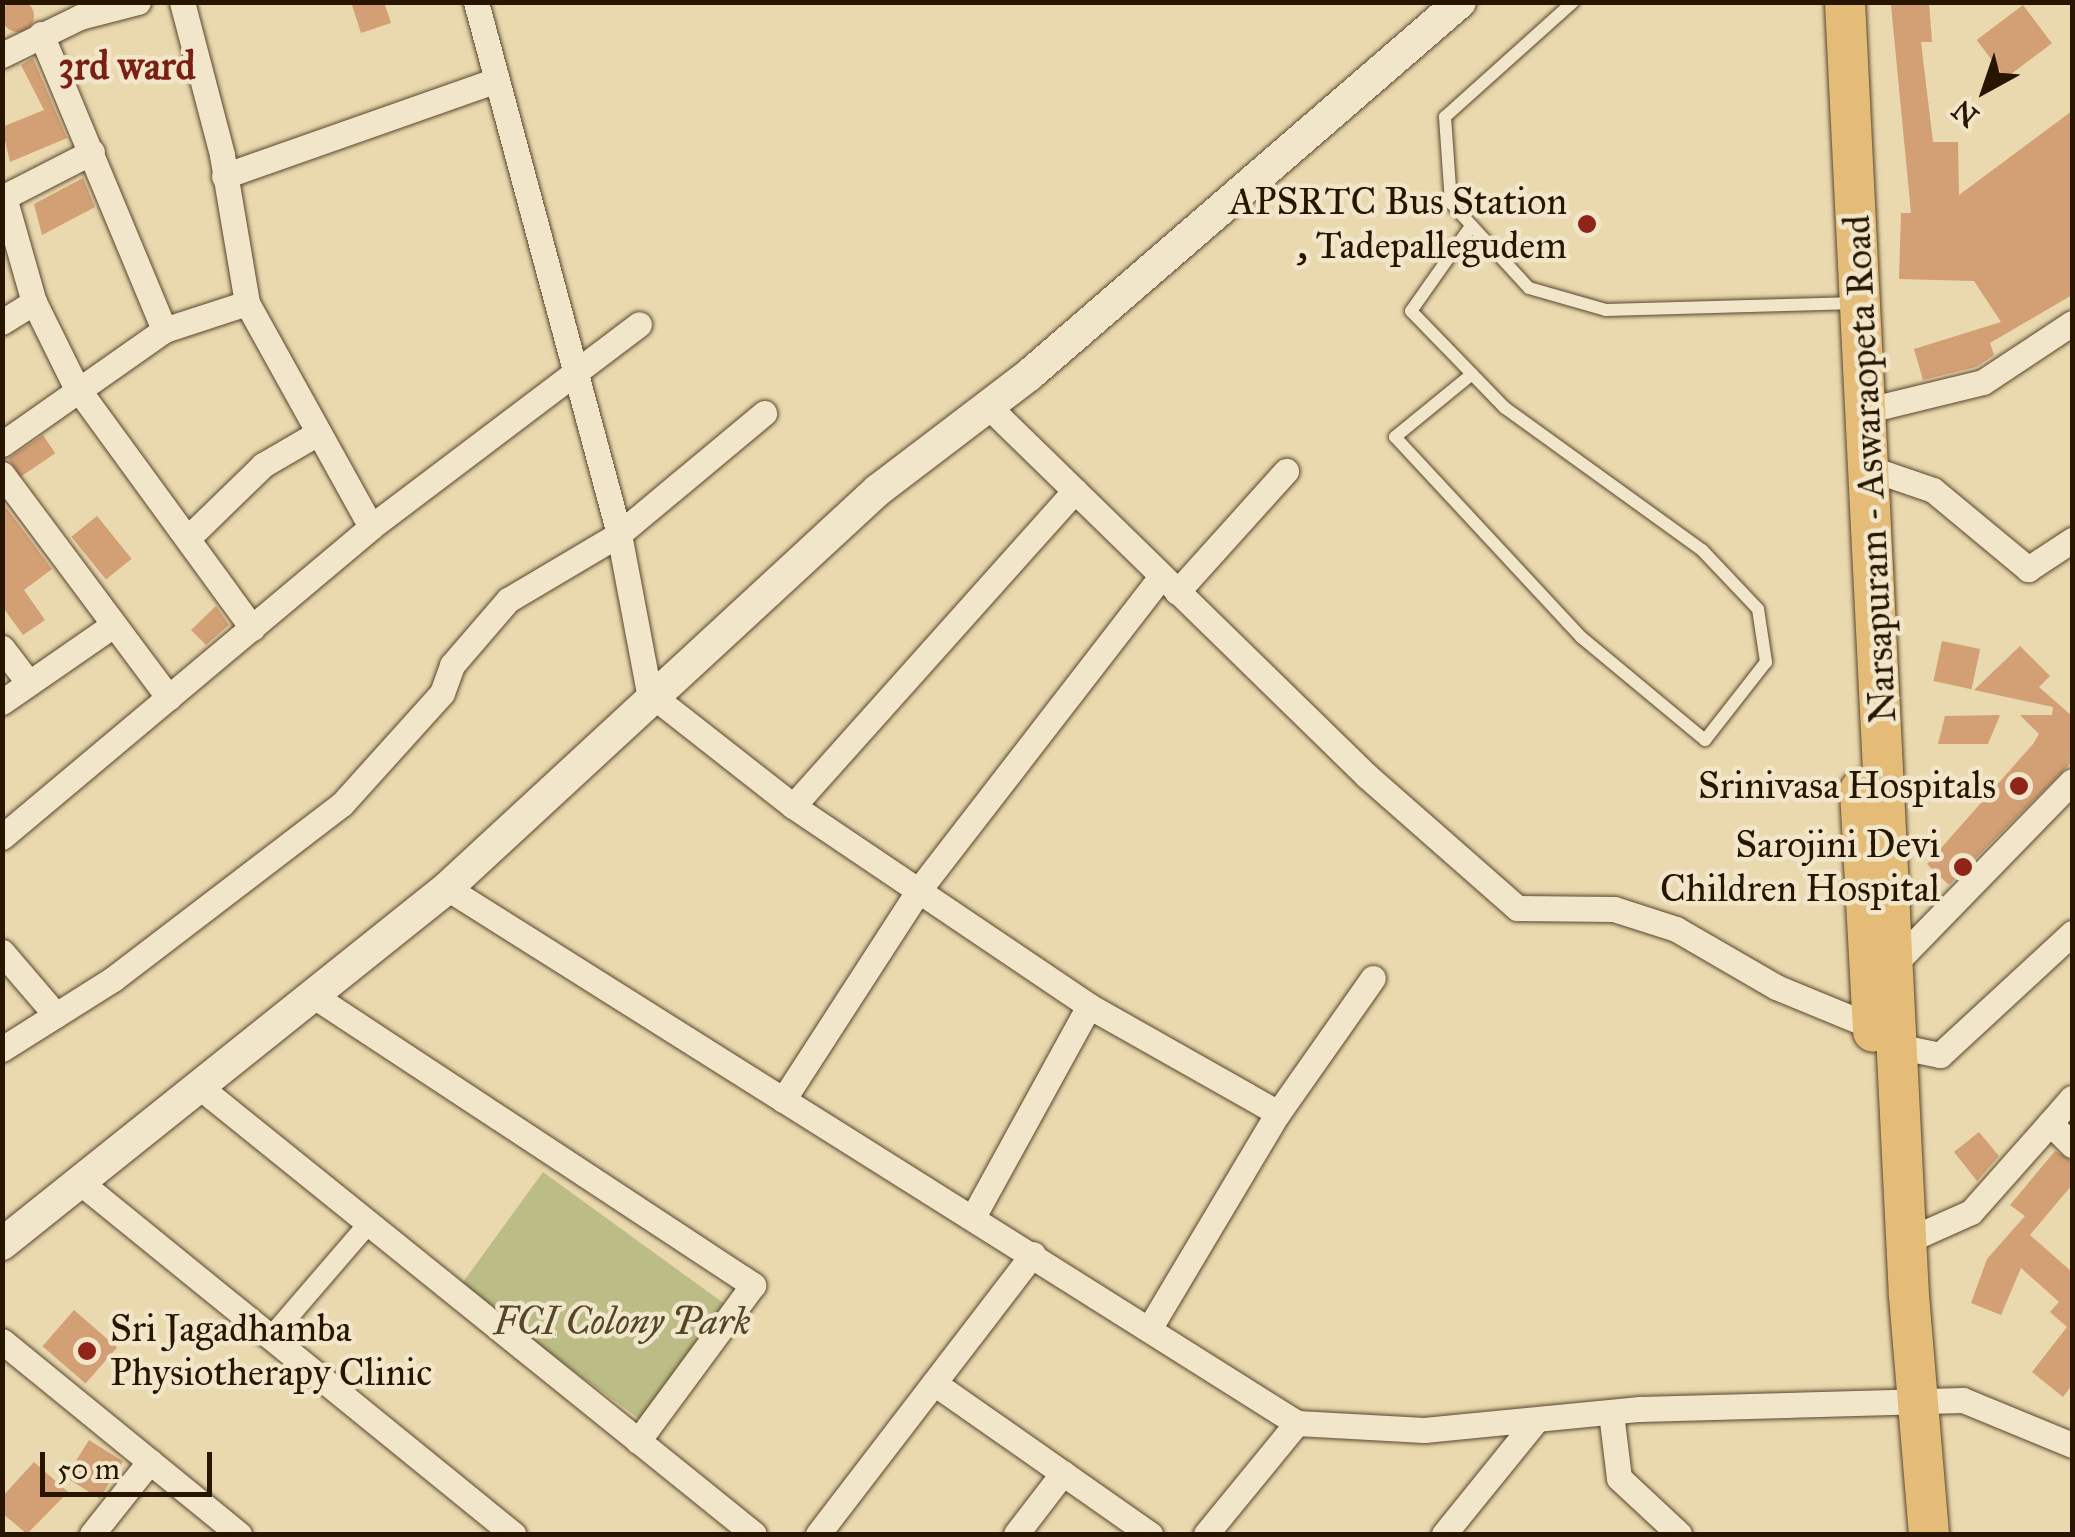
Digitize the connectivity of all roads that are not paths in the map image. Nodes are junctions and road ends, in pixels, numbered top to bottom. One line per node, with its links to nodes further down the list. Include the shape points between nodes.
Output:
1 (138, 2): 8 (street)
2 (182, 2): 12 (street)
3 (476, 2): 10 (street)
4 (1460, 2): 25 (street)
5 (1572, 2): 14 (lane, via 1444,117 1451,203)
6 (1823, 2): 17 (main road, Narsapuram - Aswaraopeta Road)
7 (1845, 2): 17 (main road, Narsapuram - Aswaraopeta Road)
8 (42, 34): 9 (street); 11 (street)
9 (2, 55)
10 (494, 80): 12 (street); 22 (street)
11 (92, 152): 13 (street); 21 (street)
12 (224, 176): 16 (street)
13 (3, 198): 15 (street)
14 (1471, 226): 17 (lane, via 1529,288 1606,310); 23 (lane, via 1411,312)
15 (34, 302): 18 (street); 24 (street)
16 (246, 303): 21 (street); 28 (street)
17 (1848, 303): 26 (main road, Narsapuram - Aswaraopeta Road); 58 (main road, Narsapuram - Aswaraopeta Road)
18 (2, 322)
19 (2072, 322): 26 (street, via 1983,382)
20 (639, 324): 22 (street)
21 (164, 330): 24 (street)
22 (578, 374): 34 (street); 35 (street)
23 (1472, 374): 23 (lane, via 1505,408 1702,550 1758,609 1766,662 1705,740 1581,637 1396,436)
24 (76, 385): 29 (street); 36 (street)
25 (988, 406): 33 (street); 43 (street, via 878,490)
26 (1864, 411): 30 (main road, Narsapuram - Aswaraopeta Road)
27 (764, 413): 35 (street)
28 (318, 432): 34 (street); 36 (street, via 262,466)
29 (2, 444)
30 (1866, 467): 37 (street, via 1933,490 2028,569); 53 (main road, Narsapuram - Aswaraopeta Road)
31 (1286, 471): 38 (street)
32 (2, 474): 39 (street)
33 (1075, 492): 38 (street); 47 (street)
34 (371, 527): 40 (street)
35 (619, 534): 43 (street); 57 (street, via 508,600 461,654 442,693 342,804)
36 (188, 538): 40 (street)
37 (2072, 540)
38 (1169, 584): 50 (street); 58 (street, via 1518,908 1614,909 1676,928 1776,987)
39 (113, 625): 42 (street); 44 (street)
40 (252, 628): 44 (street)
41 (2, 648): 42 (street)
42 (28, 683): 45 (street)
43 (649, 693): 47 (street); 49 (street)
44 (169, 698): 48 (street)
45 (2, 702)
46 (2072, 781): 53 (street)
47 (793, 806): 50 (street)
48 (2, 837)
49 (446, 888): 55 (street); 62 (street)
50 (918, 892): 56 (street); 62 (street)
51 (2072, 933): 58 (street, via 1940,1056)
52 (2, 952): 57 (street)
53 (1899, 958): 58 (main road, Narsapuram - Aswaraopeta Road)
54 (1373, 978): 63 (street)
55 (314, 996): 60 (street); 80 (street, via 753,1284)
56 (1089, 1006): 63 (street); 67 (street)
57 (56, 1016): 59 (street)
58 (1884, 1036): 69 (main road, Narsapuram - Aswaraopeta Road); 76 (main road, Narsapuram - Aswaraopeta Road)
59 (2, 1049)
60 (201, 1088): 66 (street); 68 (street)
61 (2072, 1098): 64 (street)
62 (783, 1100): 67 (street)
63 (1278, 1113): 72 (street)
64 (2050, 1123): 65 (street); 69 (street, via 1971,1212)
65 (2072, 1145)
66 (81, 1183): 70 (street); 73 (street)
67 (973, 1217): 71 (street)
68 (368, 1223): 73 (street); 80 (street)
69 (1906, 1241): 76 (main road, Narsapuram - Aswaraopeta Road)
70 (2, 1244)
71 (1033, 1254): 72 (street); 75 (street)
72 (1148, 1330): 78 (street)
73 (271, 1338): 86 (street)
74 (2, 1341): 82 (street)
75 (934, 1384): 83 (street); 88 (street)
76 (1912, 1407): 77 (street); 81 (street, via 1964,1400); 94 (main road, Narsapuram - Aswaraopeta Road); 95 (main road, Narsapuram - Aswaraopeta Road)
77 (1611, 1414): 79 (street); 93 (street, via 1618,1478)
78 (1298, 1423): 79 (street); 91 (street)
79 (1533, 1424): 92 (street)
80 (638, 1441): 87 (street)
81 (2072, 1445)
82 (150, 1461): 84 (street); 85 (street)
83 (1063, 1474): 89 (street); 90 (street)
84 (92, 1534)
85 (239, 1534)
86 (513, 1534)
87 (754, 1534)
88 (818, 1534)
89 (1016, 1534)
90 (1150, 1534)
91 (1206, 1534)
92 (1444, 1534)
93 (1679, 1534)
94 (1906, 1534)
95 (1929, 1534)

